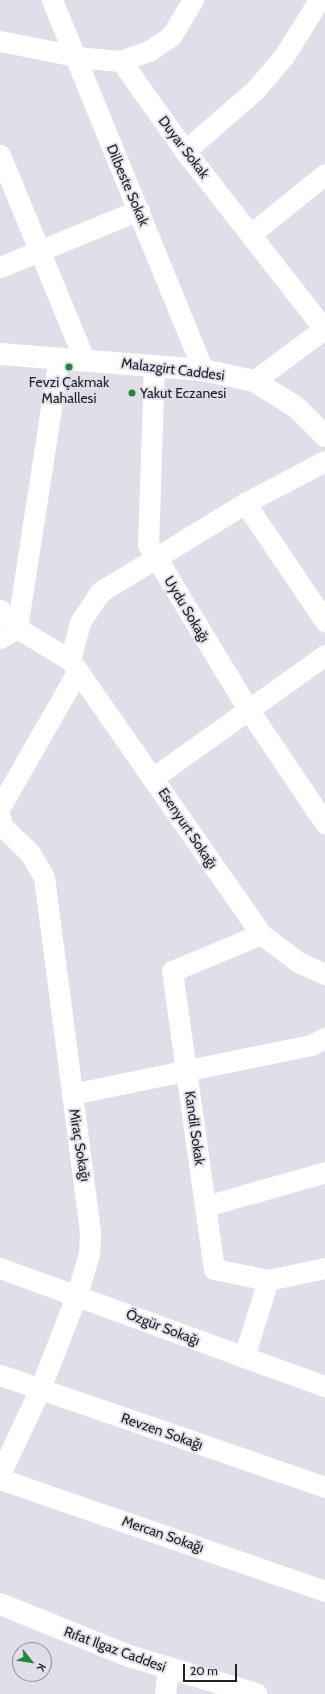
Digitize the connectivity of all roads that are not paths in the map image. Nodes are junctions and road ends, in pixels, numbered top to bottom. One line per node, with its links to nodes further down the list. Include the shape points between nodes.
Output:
1 (52, 0): 5 (street, Dilbeste Sokak)
2 (193, 0): 6 (street, via 170,36 149,51)
3 (319, 0): 7 (street, via 284,56 256,89)
4 (0, 41): 5 (street)
5 (72, 56): 6 (street); 10 (street, Dilbeste Sokak)
6 (121, 61): 7 (street, Duyar Sokak)
7 (185, 151): 11 (street, Duyar Sokak)
8 (0, 155): 12 (street)
9 (325, 174): 11 (street)
10 (139, 210): 12 (street); 19 (street, Dilbeste Sokak)
11 (252, 233): 14 (street, Duyar Sokak)
12 (38, 253): 13 (street); 17 (street)
13 (0, 267)
14 (325, 328): 20 (street)
15 (0, 354): 16 (street, Malazgirt Caddesi)
16 (59, 358): 17 (street, Malazgirt Caddesi); 27 (street)
17 (84, 359): 18 (street, Malazgirt Caddesi)
18 (154, 365): 19 (street, Malazgirt Caddesi); 24 (street, Uydu Sokağı, via 148,544)
19 (203, 370): 20 (street, Malazgirt Caddesi)
20 (254, 381): 21 (street, Malazgirt Caddesi, via 296,407)
21 (325, 436)
22 (325, 461): 23 (street)
23 (245, 503): 24 (street); 26 (street)
24 (156, 557): 29 (street, via 100,592 80,622); 30 (street, Uydu Sokağı)
25 (0, 610): 27 (street)
26 (325, 621)
27 (9, 633): 29 (street)
28 (325, 655): 30 (street)
29 (74, 666): 31 (street, Esenyurt Sokağı); 32 (street)
30 (248, 709): 31 (street); 34 (street, Uydu Sokağı)
31 (154, 777): 36 (street, Esenyurt Sokağı)
32 (0, 806)
33 (0, 817): 35 (street, Miraç Sokağı)
34 (325, 823)
35 (8, 842): 40 (street, Miraç Sokağı, via 30,853 44,877)
36 (261, 934): 37 (street, Esenyurt Sokağı, via 298,962); 39 (street, Kandil Sokak, via 172,971)
37 (325, 974)
38 (325, 1038): 39 (street, via 311,1045)
39 (188, 1072): 40 (street); 42 (street, Kandil Sokak)
40 (72, 1094): 46 (street, Miraç Sokağı, via 90,1231 89,1254)
41 (325, 1172): 42 (street)
42 (206, 1206): 45 (street, Kandil Sokak, via 214,1269)
43 (0, 1268): 46 (street, Özgür Sokağı)
44 (325, 1268): 45 (street, Kandil Sokak)
45 (268, 1280): 47 (street)
46 (77, 1294): 47 (street, Özgür Sokağı); 50 (street, Miraç Sokağı)
47 (244, 1357): 49 (street, Özgür Sokağı)
48 (0, 1374): 50 (street, Revzen Sokağı)
49 (325, 1386)
50 (40, 1389): 51 (street, Miraç Sokağı); 53 (street, Revzen Sokağı)
51 (0, 1474)
52 (0, 1479): 54 (street, Mercan Sokağı)
53 (325, 1487)
54 (325, 1591)
55 (0, 1604): 56 (street, Rıfat Ilgaz Caddesi, via 89,1642)
56 (168, 1669): 57 (street); 58 (street, Rıfat Ilgaz Caddesi)
57 (165, 1694)
58 (256, 1694)

